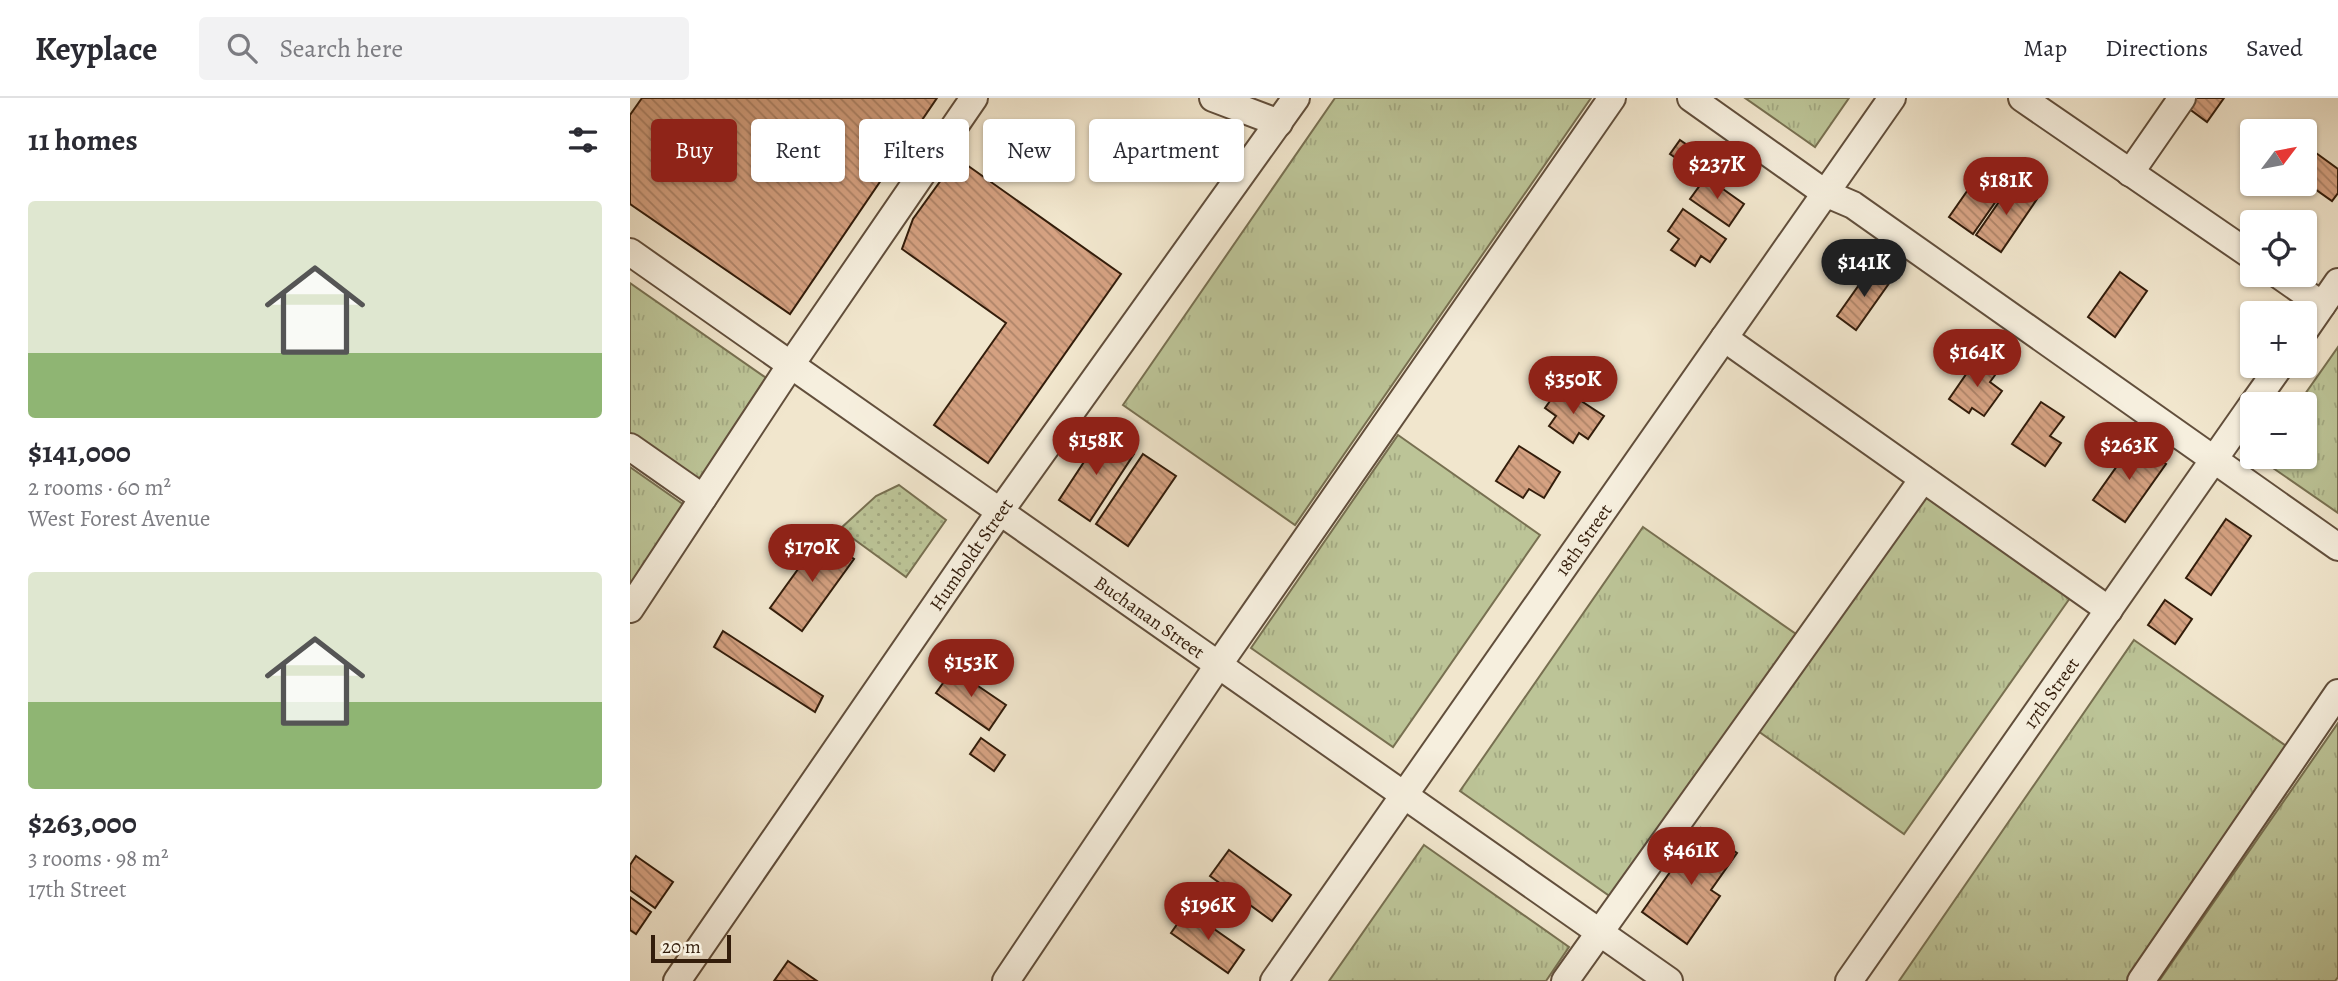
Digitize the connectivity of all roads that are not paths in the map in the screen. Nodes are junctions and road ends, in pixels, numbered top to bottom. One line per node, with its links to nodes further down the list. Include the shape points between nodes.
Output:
1 (974, 98): 19 (street)
2 (1213, 98): 9 (street)
3 (1296, 98): 9 (street, Humboldt Street)
4 (1612, 98): 29 (street)
5 (1691, 98): 11 (street)
6 (1892, 98): 11 (street, 18th Street)
7 (2022, 98): 10 (street)
8 (2182, 98): 10 (street)
9 (1279, 123): 25 (street, Humboldt Street)
10 (2130, 173): 12 (street)
11 (1825, 192): 18 (street, 18th Street); 22 (street, via 1853,205)
12 (2240, 248)
13 (630, 252): 19 (street, Buchanan Street)
14 (2338, 282): 16 (street)
15 (2297, 287): 16 (street)
16 (2322, 304): 17 (street)
17 (2317, 312)
18 (1724, 338): 23 (street); 31 (street, 18th Street)
19 (792, 363): 24 (street); 25 (street, Buchanan Street)
20 (2240, 423): 22 (street, 17th Street)
21 (630, 447): 24 (street)
22 (2214, 459): 26 (street); 28 (street, 17th Street)
23 (1923, 479): 28 (street); 32 (street)
24 (703, 498): 27 (street)
25 (1001, 510): 29 (street, Buchanan Street); 33 (street, Humboldt Street)
26 (2338, 547)
27 (630, 609)
28 (2109, 610): 38 (street, 17th Street)
29 (1219, 664): 31 (street, Buchanan Street); 34 (street)
30 (2338, 693): 39 (street)
31 (1405, 794): 32 (street, Buchanan Street); 35 (street, 18th Street)
32 (1600, 933): 36 (street); 37 (street, Buchanan Street)
33 (677, 981)
34 (1006, 981)
35 (1274, 981)
36 (1565, 981)
37 (1669, 981)
38 (1849, 981)
39 (2141, 981)

